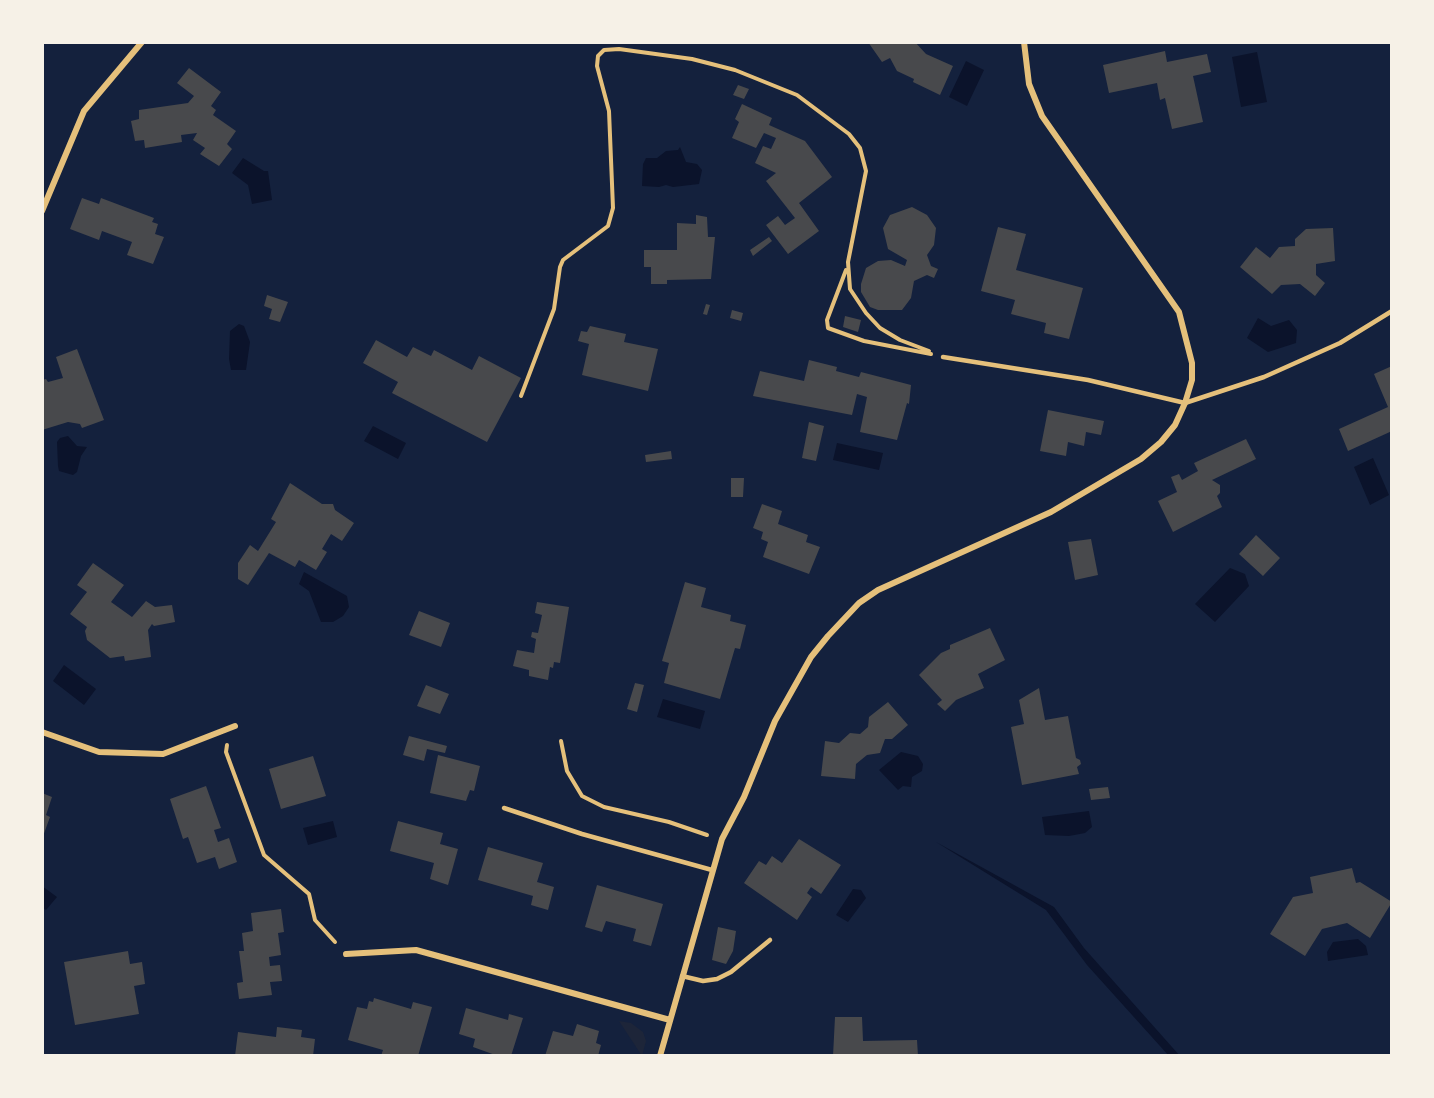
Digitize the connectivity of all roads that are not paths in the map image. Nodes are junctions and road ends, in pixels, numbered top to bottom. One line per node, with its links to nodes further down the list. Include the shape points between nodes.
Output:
1 (142, 42): 3 (street, via 84,111)
2 (1023, 42): 6 (street, via 1029,84 1042,116 1179,312 1192,363)
3 (42, 211)
4 (1392, 311): 6 (lane, via 1340,343 1264,377)
5 (943, 357): 6 (lane, via 1088,380)
6 (1185, 403): 10 (street, via 1175,425 1141,459 1051,512 878,590 860,603 828,636 792,689 722,839)
7 (235, 726): 8 (street, via 163,754 99,752)
8 (42, 732)
9 (504, 808): 10 (lane)
10 (712, 870): 13 (street)
11 (770, 940): 13 (lane, via 717,979 703,981)
12 (346, 954): 14 (street, via 416,950)
13 (682, 976): 14 (street)
14 (670, 1020): 15 (street)
15 (660, 1056)

